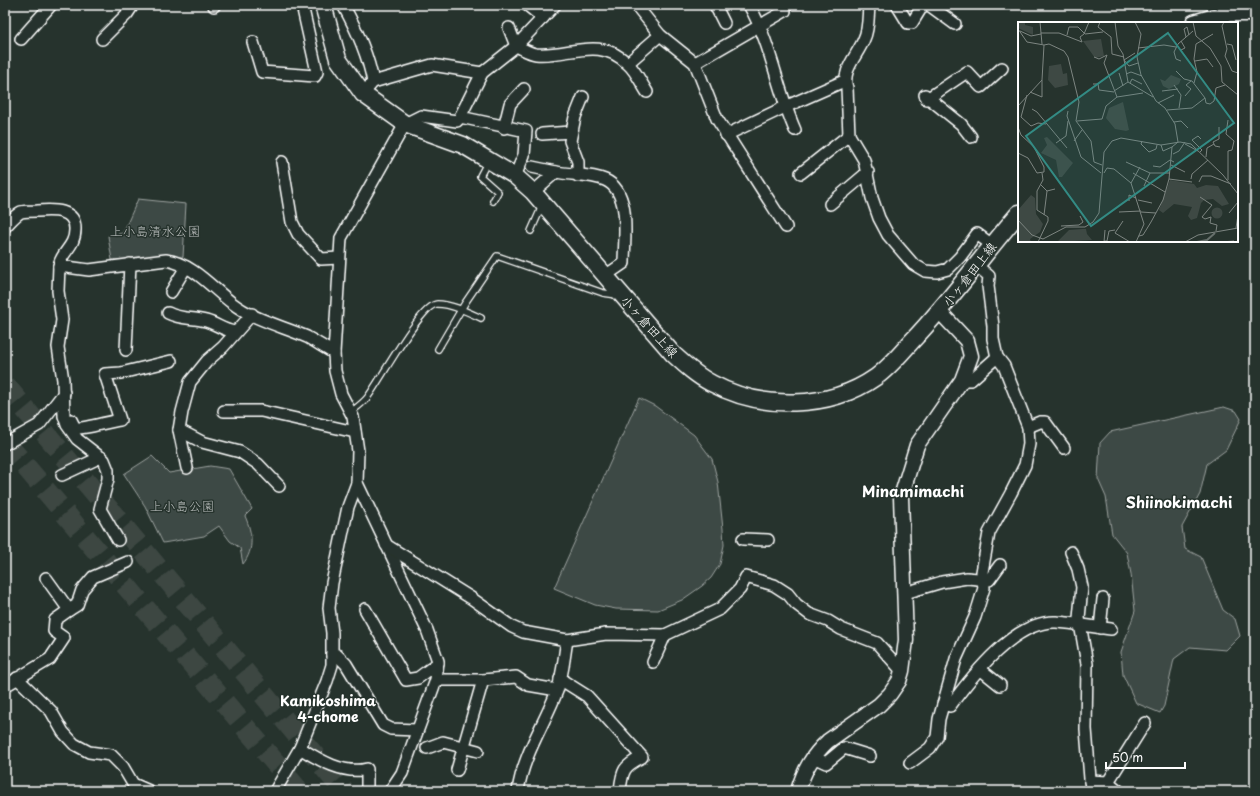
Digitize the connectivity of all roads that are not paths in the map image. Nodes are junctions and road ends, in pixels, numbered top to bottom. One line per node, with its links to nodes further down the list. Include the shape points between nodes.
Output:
1 (51, 5): 24 (street)
2 (133, 5): 25 (street)
3 (302, 5): 26 (street, via 317,72 315,76 262,72)
4 (323, 5): 36 (main road, 小ヶ倉田上線, via 338,59)
5 (343, 5): 33 (street, via 370,63)
6 (527, 5): 17 (street)
7 (554, 5): 17 (street)
8 (636, 5): 23 (street)
9 (715, 5): 19 (street)
10 (749, 5): 21 (street)
11 (869, 5): 32 (street, via 868,27 864,40 852,59)
12 (897, 5): 13 (street, via 908,23 912,23)
13 (923, 5)
14 (929, 5): 20 (street)
15 (785, 11): 21 (street)
16 (1255, 13): 18 (main road, via 1229,13)
17 (543, 18): 27 (street)
18 (1198, 22)
19 (724, 23)
20 (955, 24)
21 (760, 25): 29 (street); 38 (street)
22 (509, 28): 27 (street)
23 (660, 35): 28 (street); 29 (street)
24 (20, 39)
25 (102, 39)
26 (253, 42)
27 (516, 46): 28 (street, via 536,54 595,48 609,52); 31 (street)
28 (628, 63): 35 (street)
29 (695, 63): 46 (street)
30 (1002, 68): 47 (street, via 981,87 967,72 926,97 961,124)
31 (482, 73): 33 (street, via 432,65); 39 (street)
32 (844, 81): 38 (street); 45 (street)
33 (373, 82): 36 (street)
34 (524, 89): 41 (street, via 510,104)
35 (647, 92)
36 (363, 94): 40 (main road, 小ヶ倉田上線)
37 (583, 97): 43 (street, via 574,117)
38 (785, 107): 42 (street); 46 (street)
39 (460, 117): 40 (street, via 457,121 421,116); 41 (street)
40 (405, 124): 48 (main road, 小ヶ倉田上線, via 463,146); 64 (street, via 341,238)
41 (504, 128): 54 (street, via 526,131 524,155)
42 (795, 130)
43 (571, 132): 44 (street); 55 (street, via 570,141 578,162)
44 (542, 134)
45 (849, 135): 52 (street); 53 (street)
46 (726, 136): 61 (street)
47 (972, 138)
48 (488, 160): 54 (main road, 小ヶ倉田上線); 57 (lane, via 480,176 498,192)
49 (282, 162): 64 (street, via 292,222 298,234 321,259)
50 (532, 167): 51 (street)
51 (556, 172): 55 (street); 56 (street)
52 (868, 172): 58 (street); 63 (street, via 872,198 879,218 888,235 919,269 937,272 948,269 977,234)
53 (801, 173)
54 (515, 176): 56 (main road, 小ヶ倉田上線)
55 (578, 176): 69 (street, via 605,180 622,196 624,263)
56 (538, 198): 62 (lane); 69 (main road, 小ヶ倉田上線)
57 (494, 201)
58 (830, 204)
59 (1018, 214): 63 (main road, 小ヶ倉田上線)
60 (5, 227): 67 (street, via 21,212 56,210 67,214 75,224 75,238 60,260)
61 (786, 227)
62 (531, 231)
63 (992, 245): 66 (main road, 小ヶ倉田上線)
64 (339, 258): 80 (street)
65 (130, 264): 67 (street, via 89,270); 68 (street, via 166,260 179,262); 79 (street)
66 (976, 265): 73 (main road, 小ヶ倉田上線); 82 (street, via 989,276 993,340)
67 (59, 266): 85 (street, via 58,292 62,320 58,348 63,380)
68 (186, 267): 70 (street); 75 (street, via 233,304)
69 (605, 276): 71 (main road, 小ヶ倉田上線)
70 (171, 292)
71 (623, 296): 72 (lane, via 497,256); 73 (main road, 小ヶ倉田上線, via 673,354 694,372 712,384 733,392 756,400 778,403 835,395 852,390 874,378)
72 (461, 310): 76 (lane); 78 (lane); 87 (lane, via 437,304 425,311 366,399)
73 (940, 312): 83 (street, via 962,335 971,350 970,363)
74 (168, 313): 77 (street, via 179,318 206,321 225,331)
75 (252, 314): 77 (street); 80 (street, via 307,337)
76 (481, 318)
77 (235, 332): 89 (street, via 190,382)
78 (438, 349)
79 (126, 350)
80 (334, 353): 87 (street, via 335,371 341,394)
81 (171, 361): 85 (street, via 104,374 120,420 102,422 79,430 75,428 68,411 68,395)
82 (1003, 361): 83 (street, via 971,380); 84 (street); 88 (street)
83 (962, 380): 107 (street, via 922,436 908,470 902,497)
84 (975, 386)
85 (62, 394): 91 (street, via 39,425); 93 (street, via 67,425 77,438)
86 (224, 411): 90 (street, via 261,411)
87 (351, 412): 90 (street)
88 (1028, 427): 92 (street, via 1045,422); 106 (street, via 1029,444 1025,465 989,533 982,572)
89 (179, 430): 94 (street); 97 (street, via 202,442 240,452 258,464)
90 (355, 432): 96 (street, via 358,451)
91 (5, 444)
92 (1064, 448)
93 (101, 457): 95 (street); 99 (street, via 108,470 108,479 100,509)
94 (187, 468)
95 (62, 475)
96 (357, 482): 101 (street); 114 (street, via 348,507 332,583 329,608)
97 (279, 486)
98 (743, 539): 100 (street)
99 (118, 540)
100 (768, 540)
101 (386, 545): 113 (street, via 472,598 512,627 523,632); 116 (street, via 427,630)
102 (1071, 552): 111 (street, via 1082,587 1079,618)
103 (128, 562): 110 (street, via 93,577 82,590 77,605)
104 (1000, 565): 106 (street, via 989,580)
105 (46, 578): 110 (street)
106 (984, 580): 107 (street, via 954,580); 125 (street, via 975,617 960,648)
107 (905, 593): 118 (street, via 906,640)
108 (1103, 599): 111 (street, via 1105,628)
109 (365, 609): 116 (street, via 406,680 418,678)
110 (69, 610): 119 (street, via 55,620 54,631 64,638 50,659)
111 (1081, 626): 117 (street, via 1056,622 1023,630); 137 (street, via 1087,664 1086,729)
112 (665, 635): 113 (street, via 606,634); 115 (street); 118 (street, via 720,609 740,589 746,577 774,585 788,594 809,614 877,643)
113 (567, 640): 122 (street)
114 (332, 654): 127 (street, via 338,655 344,661 383,725 391,729); 129 (street, via 328,682)
115 (653, 662)
116 (438, 663): 120 (street)
117 (980, 669): 123 (street); 125 (street, via 950,706)
118 (902, 671): 133 (street, via 899,681 879,705 828,741)
119 (17, 678): 124 (street); 138 (street, via 51,711 63,732 74,744 89,752 111,755 123,767 133,784)
120 (436, 680): 121 (street); 127 (street)
121 (483, 680): 122 (street, via 516,677 528,685); 128 (street)
122 (559, 685): 142 (street, via 520,775); 143 (street, via 586,696 642,757 627,764 622,773)
123 (1000, 685)
124 (5, 686)
125 (943, 704): 134 (street, via 937,737 930,748)
126 (1146, 723): 136 (street)
127 (416, 730): 141 (street, via 402,773)
128 (463, 747): 130 (street, via 443,742); 131 (street); 135 (street)
129 (300, 748): 139 (street); 140 (street, via 315,758 340,768 358,772 367,769)
130 (427, 748)
131 (478, 752)
132 (870, 756): 133 (street, via 844,748 826,763)
133 (813, 757): 144 (street, via 802,776)
134 (910, 763)
135 (457, 770)
136 (1108, 782): 137 (street); 145 (street)
137 (1090, 786)
138 (149, 791)
139 (275, 791)
140 (367, 791)
141 (390, 791)
142 (518, 791)
143 (620, 791)
144 (798, 791)
145 (1119, 791)

